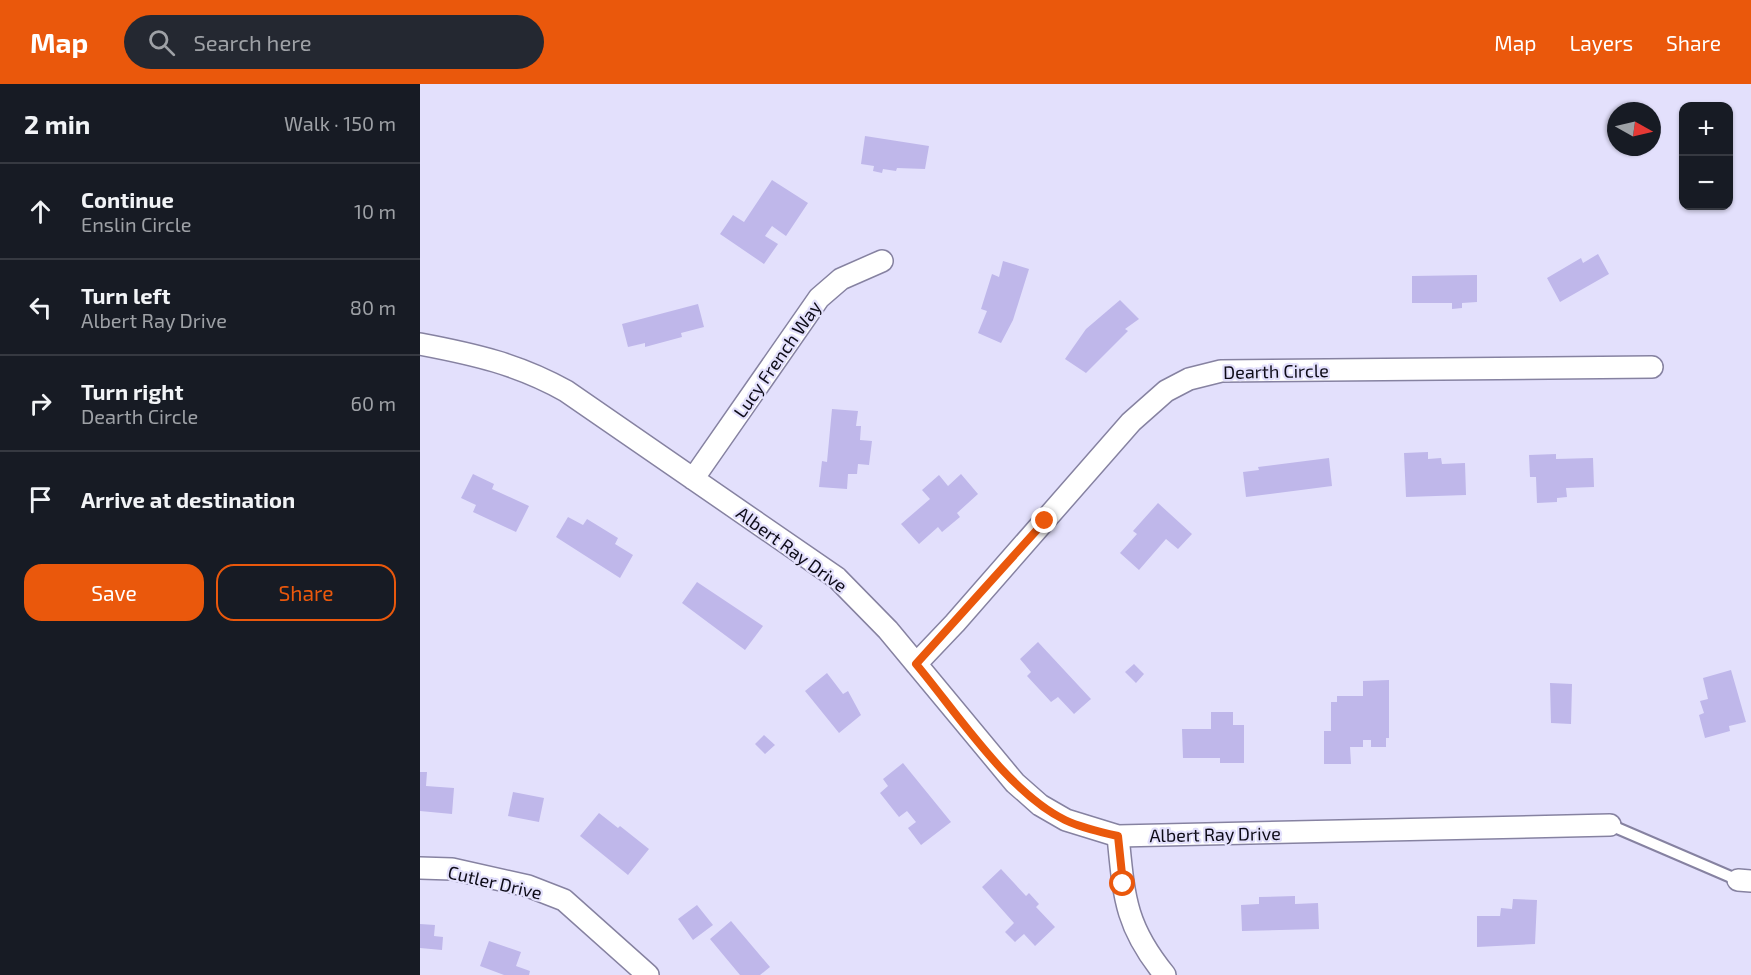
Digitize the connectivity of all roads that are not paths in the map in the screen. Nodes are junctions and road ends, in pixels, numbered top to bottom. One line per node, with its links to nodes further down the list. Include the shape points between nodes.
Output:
1 (882, 261): 4 (street, Lucy French Way, via 841,279 819,298)
2 (420, 344): 4 (street, Albert Ray Drive, via 471,353 534,373)
3 (1652, 367): 5 (street, Dearth Circle, via 1221,371 1189,379 1166,391 1131,422)
4 (693, 479): 5 (street, Albert Ray Drive, via 837,578)
5 (916, 664): 7 (street, Albert Ray Drive, via 1015,783 1066,820)
6 (1610, 825): 7 (street, Albert Ray Drive); 9 (lane)
7 (1118, 836): 11 (street, via 1130,918 1144,949)
8 (420, 868): 10 (street, Cutler Drive, via 463,871 528,886 564,900)
9 (1745, 881)
10 (648, 975)
11 (1165, 975)

